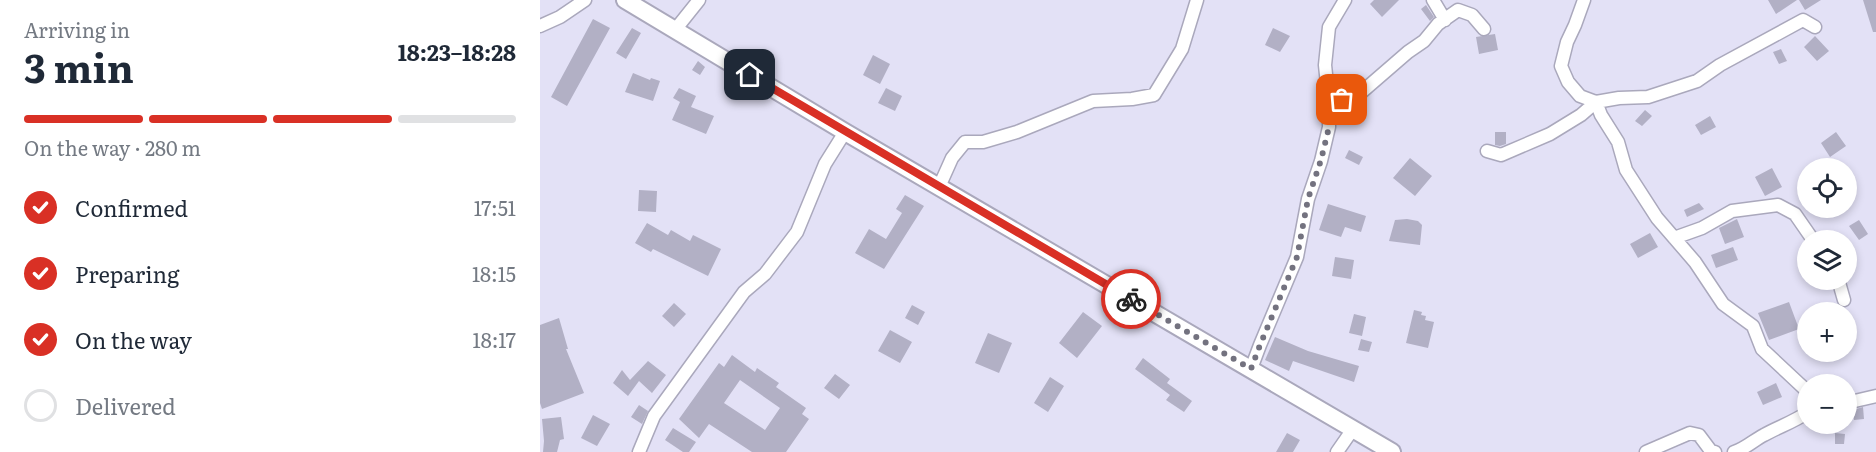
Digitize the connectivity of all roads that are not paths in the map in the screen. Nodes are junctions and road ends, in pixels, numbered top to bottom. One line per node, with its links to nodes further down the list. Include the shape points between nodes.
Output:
1 (585, 0): 9 (street, via 560,18)
2 (624, 0): 12 (main road)
3 (699, 0): 12 (street)
4 (1197, 0): 17 (street, via 1182,49 1154,95 1093,101 1017,132 983,142 965,142 952,158)
5 (1345, 0): 14 (street, via 1329,27 1325,65)
6 (1433, 0): 8 (street)
7 (1584, 0): 13 (street, via 1562,66 1568,82 1580,96)
8 (1445, 20): 11 (street, via 1458,10 1472,15); 14 (street, via 1356,97)
9 (540, 26)
10 (1815, 27): 13 (street, via 1803,20 1697,81 1647,97)
11 (1484, 29)
12 (675, 30): 15 (main road)
13 (1596, 102): 16 (street, via 1581,115 1528,144 1501,155); 19 (street, via 1618,142 1626,170)
14 (1329, 104): 22 (street, via 1329,127 1308,199 1297,257)
15 (845, 132): 17 (main road); 28 (street, via 825,164 797,231 765,274 744,292 654,416)
16 (1487, 151)
17 (939, 186): 22 (main road)
18 (1806, 230): 19 (street, via 1795,214 1778,205 1732,211)
19 (1674, 238): 23 (street, via 1723,304 1753,326 1762,348)
20 (1841, 290): 21 (street)
21 (1844, 300)
22 (1251, 369): 27 (main road)
23 (1797, 381)
24 (1876, 396): 25 (street)
25 (1857, 400)
26 (1797, 419): 33 (street)
27 (1353, 429): 29 (street); 30 (main road)
28 (639, 452)
29 (1337, 452)
30 (1392, 452)
31 (1646, 452): 32 (street, via 1690,432 1699,435)
32 (1715, 452)
33 (1734, 452)

